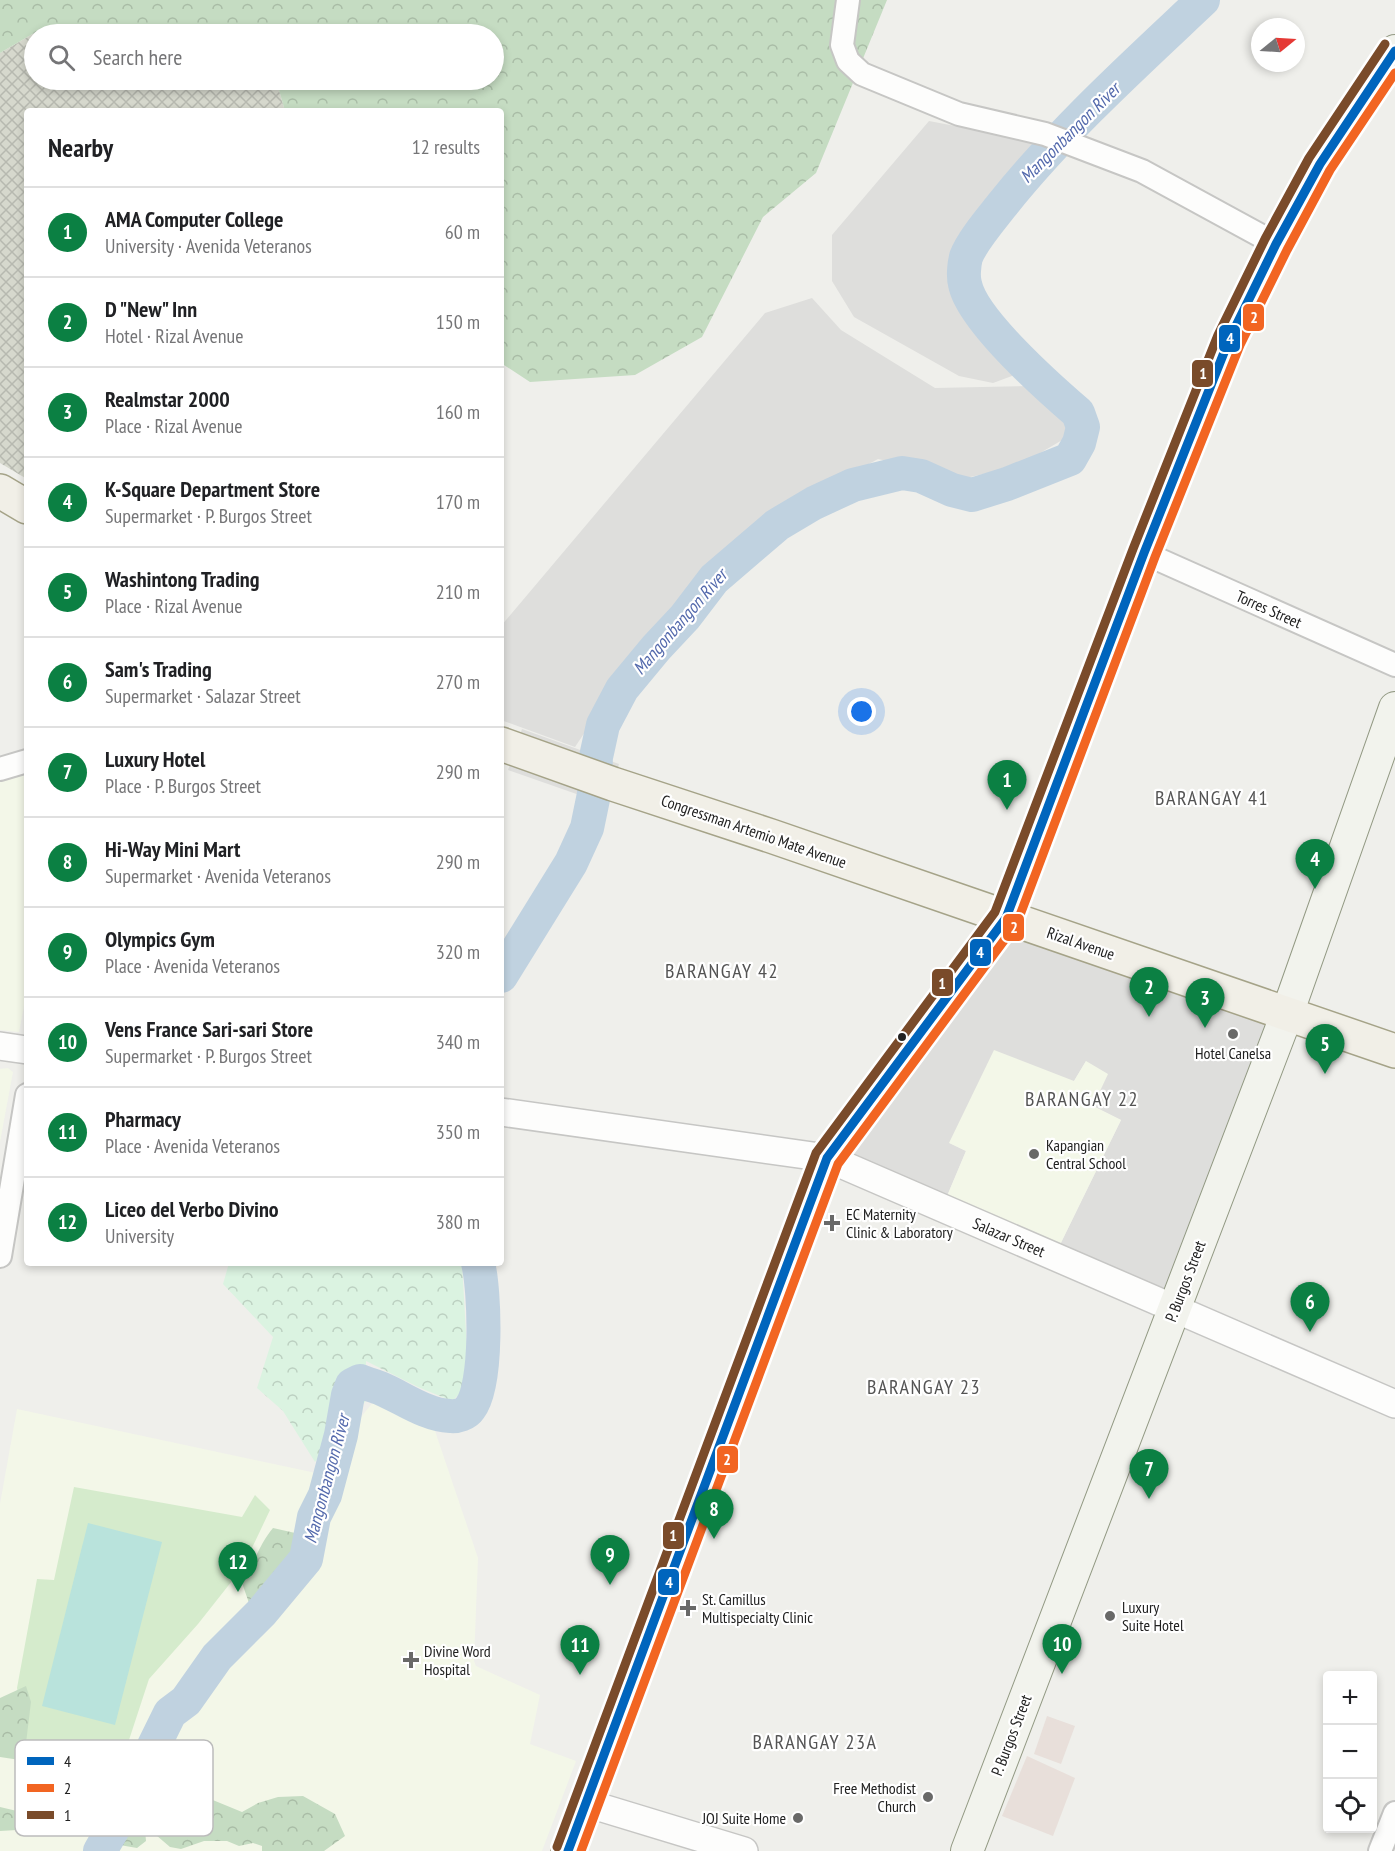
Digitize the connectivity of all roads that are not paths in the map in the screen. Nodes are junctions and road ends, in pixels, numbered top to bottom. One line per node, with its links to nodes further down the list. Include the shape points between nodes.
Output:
1 (848, 0): 3 (street, via 842,45 848,61 862,74 959,114 1045,134 1142,171)
2 (1395, 51): 3 (main road, via 1329,148)
3 (1276, 244): 6 (main road, via 1229,340)
4 (0, 491): 5 (main road)
5 (24, 505)
6 (1144, 553): 7 (street, Torres Street); 12 (main road)
7 (1395, 665)
8 (1395, 708): 13 (main road, P. Burgos Street)
9 (508, 746): 12 (main road, Congressman Artemio Mate Avenue, via 771,836)
10 (24, 762): 11 (street)
11 (0, 770)
12 (997, 929): 13 (main road, Rizal Avenue, via 1049,932); 19 (main road)
13 (1287, 1014): 16 (main road, Rizal Avenue); 21 (main road, P. Burgos Street)
14 (0, 1046): 15 (street)
15 (24, 1050)
16 (1395, 1051)
17 (504, 1112): 19 (street, Salazar Street)
18 (24, 1113): 20 (street)
19 (827, 1158): 21 (street, Salazar Street); 23 (main road)
20 (0, 1256)
21 (1175, 1309): 22 (street, Salazar Street); 27 (main road, P. Burgos Street)
22 (1395, 1404)
23 (586, 1803): 25 (main road); 26 (street)
24 (1395, 1813): 28 (street)
25 (568, 1851)
26 (744, 1851)
27 (967, 1851)
28 (1380, 1851)

